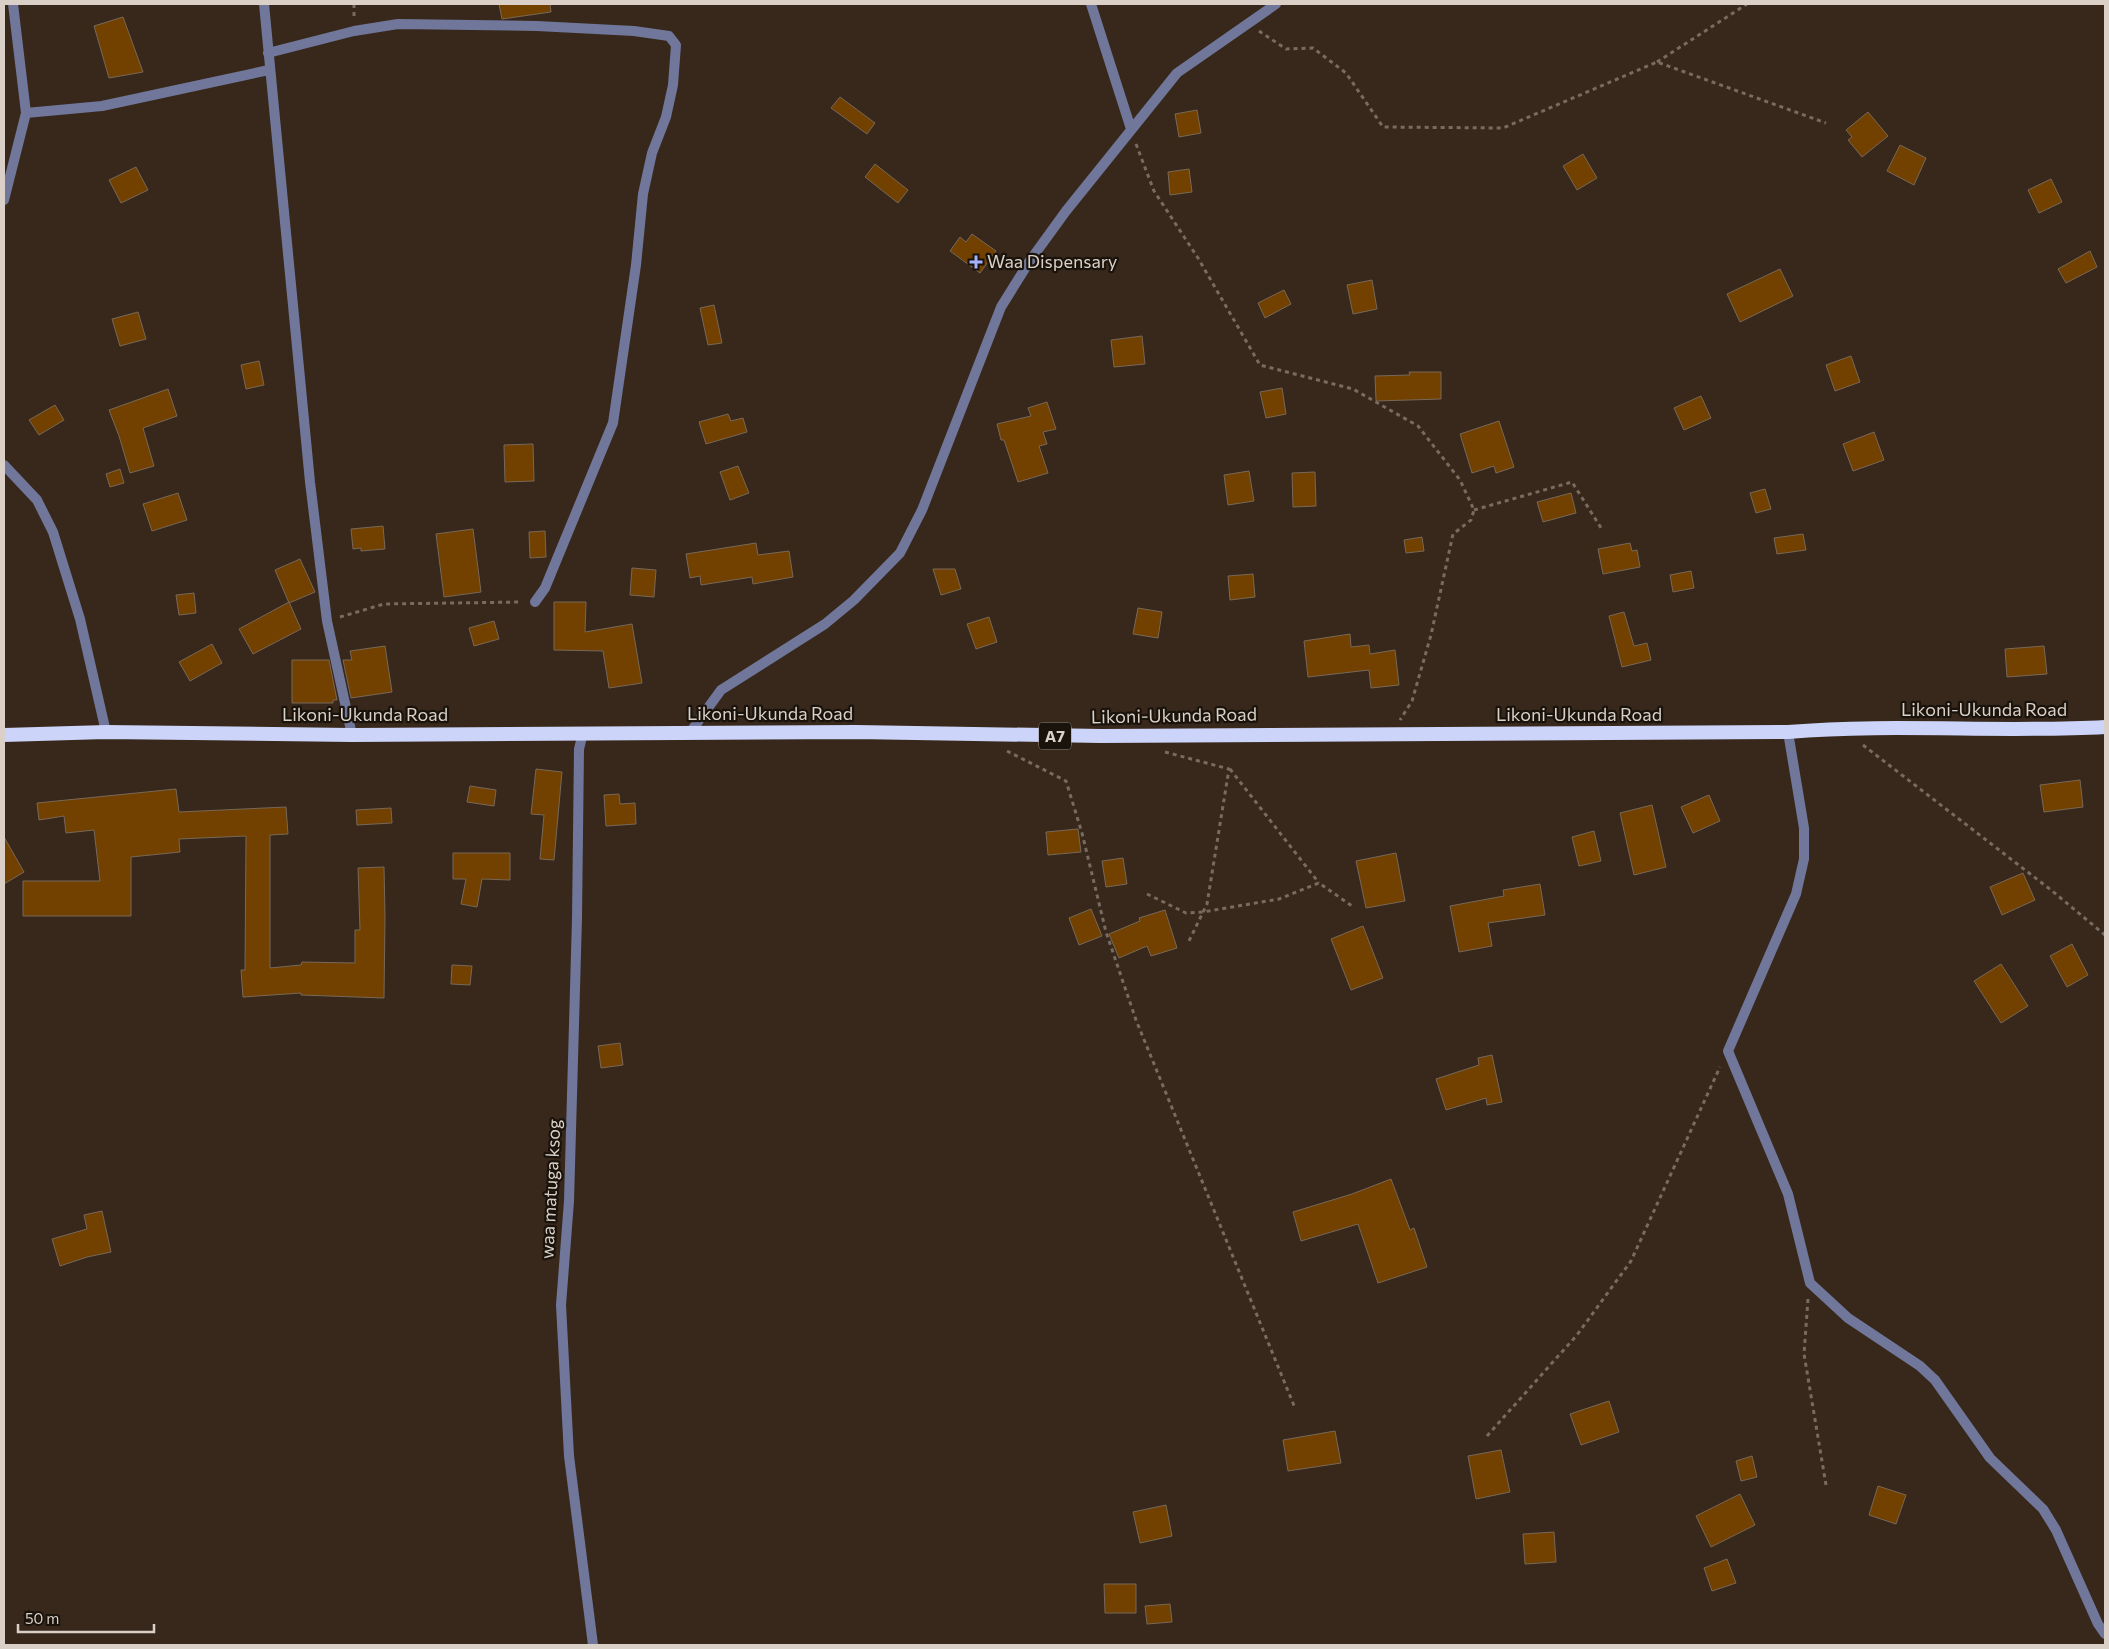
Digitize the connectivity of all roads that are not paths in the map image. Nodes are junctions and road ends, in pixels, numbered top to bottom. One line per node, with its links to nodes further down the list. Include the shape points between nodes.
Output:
1 (13, 4): 7 (street)
2 (264, 4): 5 (street)
3 (1091, 4): 8 (street)
4 (1276, 4): 8 (street, via 1177,73)
5 (268, 53): 6 (street); 11 (street, via 354,31 398,24 634,31 669,36 674,41 673,86 666,117 652,153 644,194 613,423 545,588)
6 (269, 70): 7 (street, via 102,106); 17 (street, via 327,621)
7 (26, 113): 9 (street)
8 (1131, 129): 18 (street, via 1066,211 1001,307 922,510 900,553 854,600 825,624 721,690)
9 (4, 200)
10 (4, 465): 13 (street, via 37,500 53,532 80,619)
11 (534, 602)
12 (2105, 727): 14 (highway, Likoni-Ukunda Road / A7, via 2051,730 1841,728)
13 (106, 732): 16 (highway, Likoni-Ukunda Road / A7); 17 (highway, Likoni-Ukunda Road / A7)
14 (1788, 732): 18 (highway, Likoni-Ukunda Road / A7, via 1101,736 856,732); 19 (street, via 1804,828 1804,859 1796,894 1728,1051 1788,1194 1810,1283 1848,1318 1920,1366 1935,1380 1990,1458 2042,1509 2056,1530)
15 (583, 733): 17 (highway, Likoni-Ukunda Road / A7); 18 (highway, Likoni-Ukunda Road / A7); 20 (street, waa matuga ksog, via 579,750 569,1201 561,1305 569,1456)
16 (4, 734)
17 (352, 734)
18 (690, 734)
19 (2105, 1634)
20 (593, 1645)

